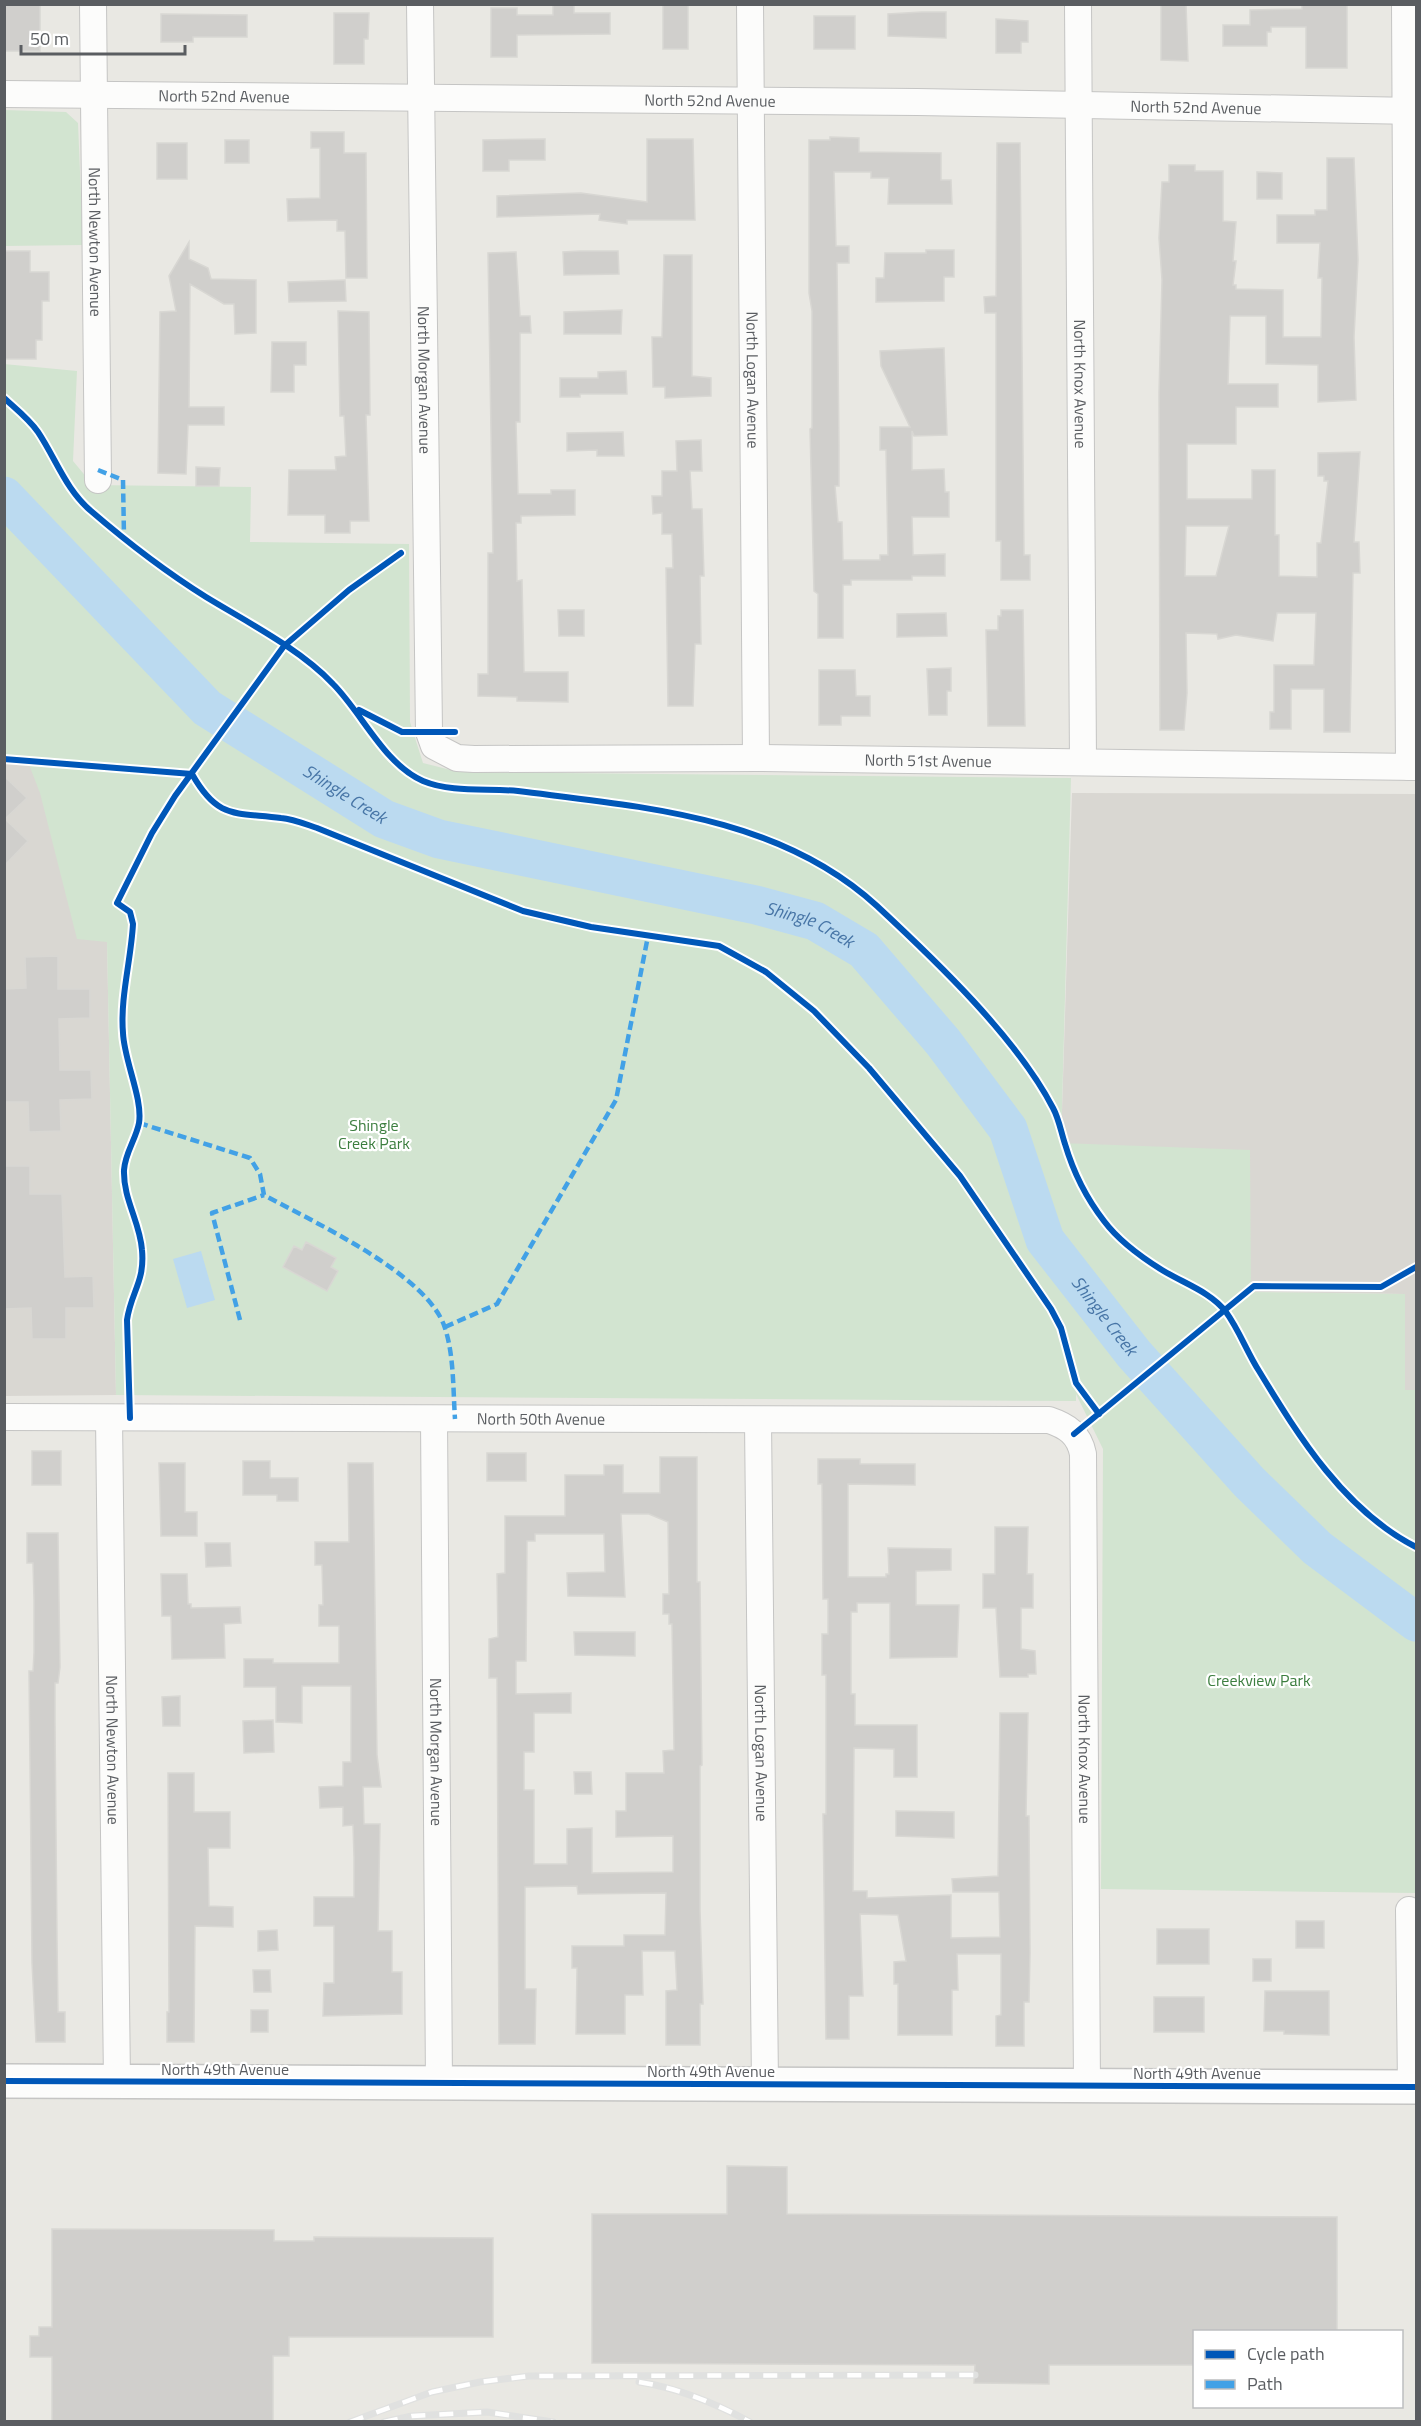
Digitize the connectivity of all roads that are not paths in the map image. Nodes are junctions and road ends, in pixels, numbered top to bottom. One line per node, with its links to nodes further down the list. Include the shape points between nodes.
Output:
1 (93, 4): 7 (street, North Newton Avenue)
2 (420, 4): 8 (street, North Morgan Avenue)
3 (750, 4): 9 (street, North Logan Avenue)
4 (1078, 4): 10 (street, North Knox Avenue)
5 (1405, 4): 11 (street)
6 (4, 94): 7 (street, North 52nd Avenue)
7 (94, 95): 8 (street, North 52nd Avenue); 12 (street, North Newton Avenue)
8 (421, 98): 9 (street, North 52nd Avenue); 13 (street, North Morgan Avenue, via 429,732 434,746)
9 (750, 101): 10 (street, North 52nd Avenue); 14 (street, North Logan Avenue)
10 (1077, 105): 11 (street, North 52nd Avenue); 15 (street, North Knox Avenue)
11 (1410, 111): 16 (street)
12 (98, 480)
13 (443, 752): 14 (street, North 51st Avenue, via 474,759)
14 (756, 758): 15 (street, North 51st Avenue)
15 (1083, 762): 16 (street, North 51st Avenue)
16 (1413, 767)
17 (4, 1417): 18 (street, North 50th Avenue)
18 (110, 1418): 19 (street, North 50th Avenue); 24 (street, North Newton Avenue)
19 (434, 1419): 20 (street, North 50th Avenue); 25 (street, North Morgan Avenue)
20 (758, 1421): 21 (street, North 50th Avenue, via 1049,1420 1065,1425); 26 (street, North Logan Avenue)
21 (1074, 1434): 27 (street, North Knox Avenue, via 1083,1454)
22 (1409, 1910): 28 (street)
23 (4, 2081): 24 (street, North 49th Avenue)
24 (117, 2082): 25 (street, North 49th Avenue)
25 (439, 2084): 26 (street, North 49th Avenue)
26 (765, 2085): 27 (street, North 49th Avenue)
27 (1087, 2086): 28 (street, North 49th Avenue)
28 (1414, 2087)

